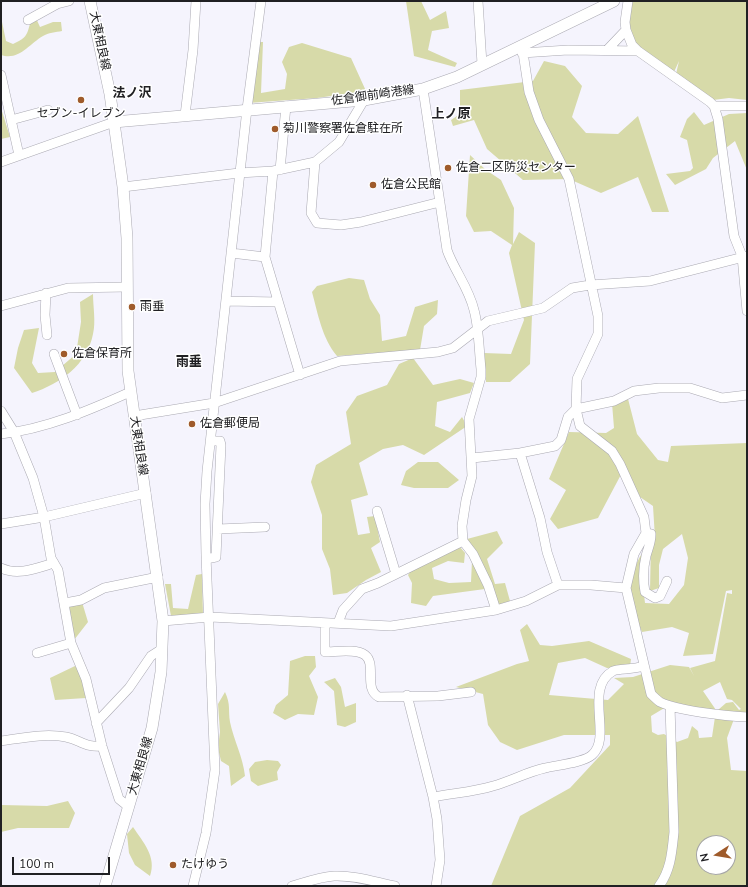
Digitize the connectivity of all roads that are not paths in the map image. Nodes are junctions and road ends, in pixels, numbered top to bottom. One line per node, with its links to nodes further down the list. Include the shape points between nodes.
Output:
1 (69, 1): 8 (street, via 57,4)
2 (90, 1): 24 (main road, 大東相良線)
3 (196, 1): 22 (street)
4 (261, 1): 20 (street)
5 (478, 1): 13 (street)
6 (614, 1): 10 (main road, 佐倉御前崎港線)
7 (628, 1): 9 (street)
8 (28, 20)
9 (626, 30): 11 (street); 12 (street, via 632,45)
10 (522, 49): 11 (street); 13 (main road, 佐倉御前崎港線); 35 (street, via 529,92 539,120 569,179)
11 (607, 50): 12 (street)
12 (638, 51): 18 (street, via 707,98)
13 (482, 64): 15 (main road, 佐倉御前崎港線, via 457,77)
14 (1, 75): 23 (street)
15 (423, 89): 16 (main road, 佐倉御前崎港線); 31 (street)
16 (364, 100): 17 (main road, 佐倉御前崎港線); 27 (street, via 339,142)
17 (286, 106): 20 (main road, 佐倉御前崎港線); 28 (street)
18 (714, 106): 19 (street); 33 (street, via 734,236)
19 (747, 106)
20 (247, 109): 22 (main road, 佐倉御前崎港線); 29 (street)
21 (48, 110): 23 (street)
22 (185, 115): 24 (main road, 佐倉御前崎港線)
23 (11, 120): 25 (street)
24 (114, 122): 25 (street); 30 (main road, 大東相良線)
25 (19, 155): 26 (street)
26 (1, 162)
27 (315, 162): 28 (street); 31 (street, via 311,213 317,223 341,225 361,222)
28 (276, 171): 29 (street); 34 (street)
29 (239, 173): 30 (street); 32 (street)
30 (123, 187): 36 (main road, 大東相良線)
31 (440, 202): 42 (street, via 447,250 474,310)
32 (231, 253): 34 (street); 38 (street)
33 (744, 256): 35 (street, via 650,281); 41 (street)
34 (265, 257): 39 (street)
35 (590, 285): 42 (street, via 572,288 543,308 488,321); 49 (street, via 598,316 598,334 577,380)
36 (127, 287): 37 (street, via 68,288); 46 (main road, 大東相良線)
37 (46, 293): 40 (street); 43 (street)
38 (226, 301): 39 (street); 48 (street)
39 (278, 302): 45 (street)
40 (1, 306)
41 (747, 311)
42 (476, 328): 45 (street, via 453,348 438,352 340,361); 57 (street, via 481,377 469,419)
43 (47, 335)
44 (54, 354): 51 (street)
45 (300, 375): 48 (street)
46 (130, 392): 51 (street); 52 (main road, 大東相良線)
47 (747, 396): 49 (street, via 722,398 690,388 659,388 634,391 614,401)
48 (214, 403): 52 (street); 55 (street)
49 (576, 410): 56 (street, via 568,418 561,440 555,446); 64 (street, via 580,426 612,451 620,464 644,517)
50 (1, 411): 53 (street)
51 (77, 415): 53 (street)
52 (134, 416): 58 (main road, 大東相良線)
53 (14, 432): 54 (street); 60 (street, via 33,478)
54 (1, 434)
55 (210, 441): 63 (street, via 220,441 221,445); 66 (street, via 205,504)
56 (520, 453): 57 (street); 72 (street)
57 (472, 458): 65 (street, via 472,476 462,526)
58 (146, 493): 60 (street); 70 (main road, 大東相良線)
59 (377, 511): 69 (street)
60 (44, 517): 61 (street); 67 (street)
61 (1, 524)
62 (265, 528): 63 (street)
63 (218, 529): 66 (street, via 216,557)
64 (646, 533): 71 (street, via 651,534 651,541 646,557 644,592 655,598 660,596); 73 (street, via 634,554)
65 (463, 541): 69 (street); 75 (street, via 473,554 488,585)
66 (206, 559): 76 (street)
67 (54, 563): 68 (street, via 19,572 9,572); 74 (street, via 58,570)
68 (1, 568)
69 (396, 574): 79 (street, via 362,589 343,610)
70 (158, 577): 74 (street, via 104,588 81,600); 77 (main road, 大東相良線)
71 (667, 581)
72 (558, 586): 73 (street); 75 (street, via 526,601)
73 (626, 588): 83 (street)
74 (65, 603): 80 (street)
75 (496, 610): 79 (street, via 391,626)
76 (210, 617): 77 (street); 78 (street); 94 (street, via 215,770 207,828)
77 (163, 621): 81 (main road, 大東相良線)
78 (325, 623): 79 (street); 85 (street, via 325,652 358,652 365,655 369,660 374,695)
79 (338, 623)
80 (71, 643): 82 (street); 88 (street, via 86,679)
81 (162, 649): 88 (street, via 151,656 129,688); 92 (main road, 大東相良線, via 152,728)
82 (37, 653)
83 (643, 666): 86 (street, via 651,694 659,702); 91 (street, via 634,670 615,670 607,676 598,704 600,739 598,748 592,756 544,768 492,787)
84 (471, 692): 85 (street, via 438,696)
85 (407, 695): 91 (street)
86 (670, 706): 87 (street); 98 (street, via 674,832 668,872)
87 (747, 717)
88 (96, 723): 90 (street)
89 (1, 741): 90 (street, via 45,735 67,737 92,747)
90 (102, 746): 92 (street, via 119,799)
91 (433, 797): 97 (street, via 440,860)
92 (129, 807): 93 (main road, 大東相良線)
93 (105, 886)
94 (193, 886)
95 (292, 886): 96 (street, via 325,877 341,876)
96 (395, 886)
97 (436, 886)
98 (660, 886)

